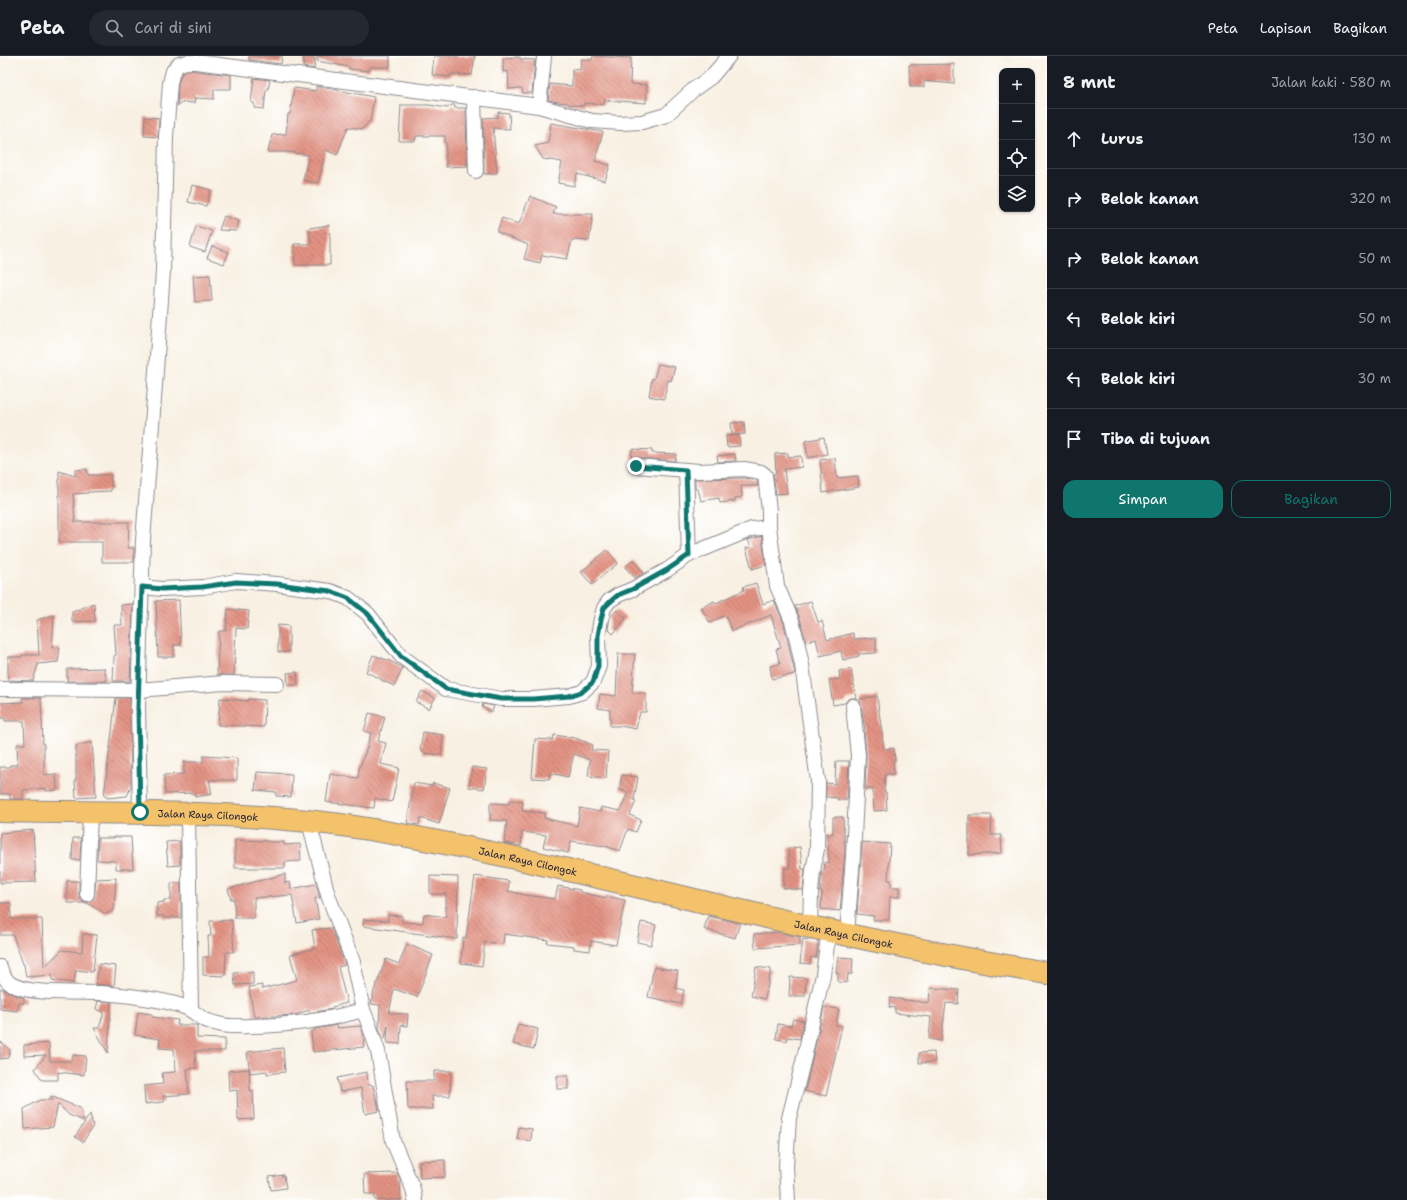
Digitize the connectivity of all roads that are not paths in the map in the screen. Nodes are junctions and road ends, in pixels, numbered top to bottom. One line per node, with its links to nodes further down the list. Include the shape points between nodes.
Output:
1 (729, 56): 4 (street, via 711,77 666,115 642,122 592,121)
2 (544, 57): 4 (street)
3 (474, 97): 4 (street); 5 (street); 10 (street, via 196,62 179,64 174,71 170,83 166,137 162,271)
4 (539, 106)
5 (476, 172)
6 (636, 466): 7 (street)
7 (686, 470): 8 (street, via 744,469 761,472 766,478); 9 (street)
8 (769, 528): 9 (street, via 752,529); 21 (street, via 777,586 792,621 802,664 818,781 817,849 811,892)
9 (689, 555): 10 (street, via 667,570 618,595 604,608 598,636 598,666 593,682 582,692 569,696 533,699 501,699 446,689 401,656 368,614 348,598 330,591 236,582 202,587)
10 (142, 587): 13 (street)
11 (277, 684): 13 (street, via 224,683)
12 (0, 689): 13 (street)
13 (138, 690): 17 (street)
14 (854, 706): 21 (street, via 858,755 853,857)
15 (0, 811): 16 (highway, Jalan Raya Cilongok)
16 (90, 812): 17 (highway, Jalan Raya Cilongok); 20 (street)
17 (140, 812): 18 (highway, Jalan Raya Cilongok)
18 (188, 815): 19 (highway, Jalan Raya Cilongok, via 242,816); 24 (street)
19 (309, 822): 21 (highway, Jalan Raya Cilongok, via 366,829 559,867); 25 (street, via 328,895 353,962)
20 (87, 894)
21 (829, 930): 23 (highway, Jalan Raya Cilongok); 27 (street, via 821,983 788,1118)
22 (0, 967): 24 (street, via 2,975 11,984 35,991 94,993 137,998)
23 (1047, 973)
24 (191, 1010): 25 (street, via 207,1021 229,1026 317,1020)
25 (363, 1010): 26 (street, via 378,1051 393,1141 413,1189)
26 (414, 1200)
27 (788, 1200)

